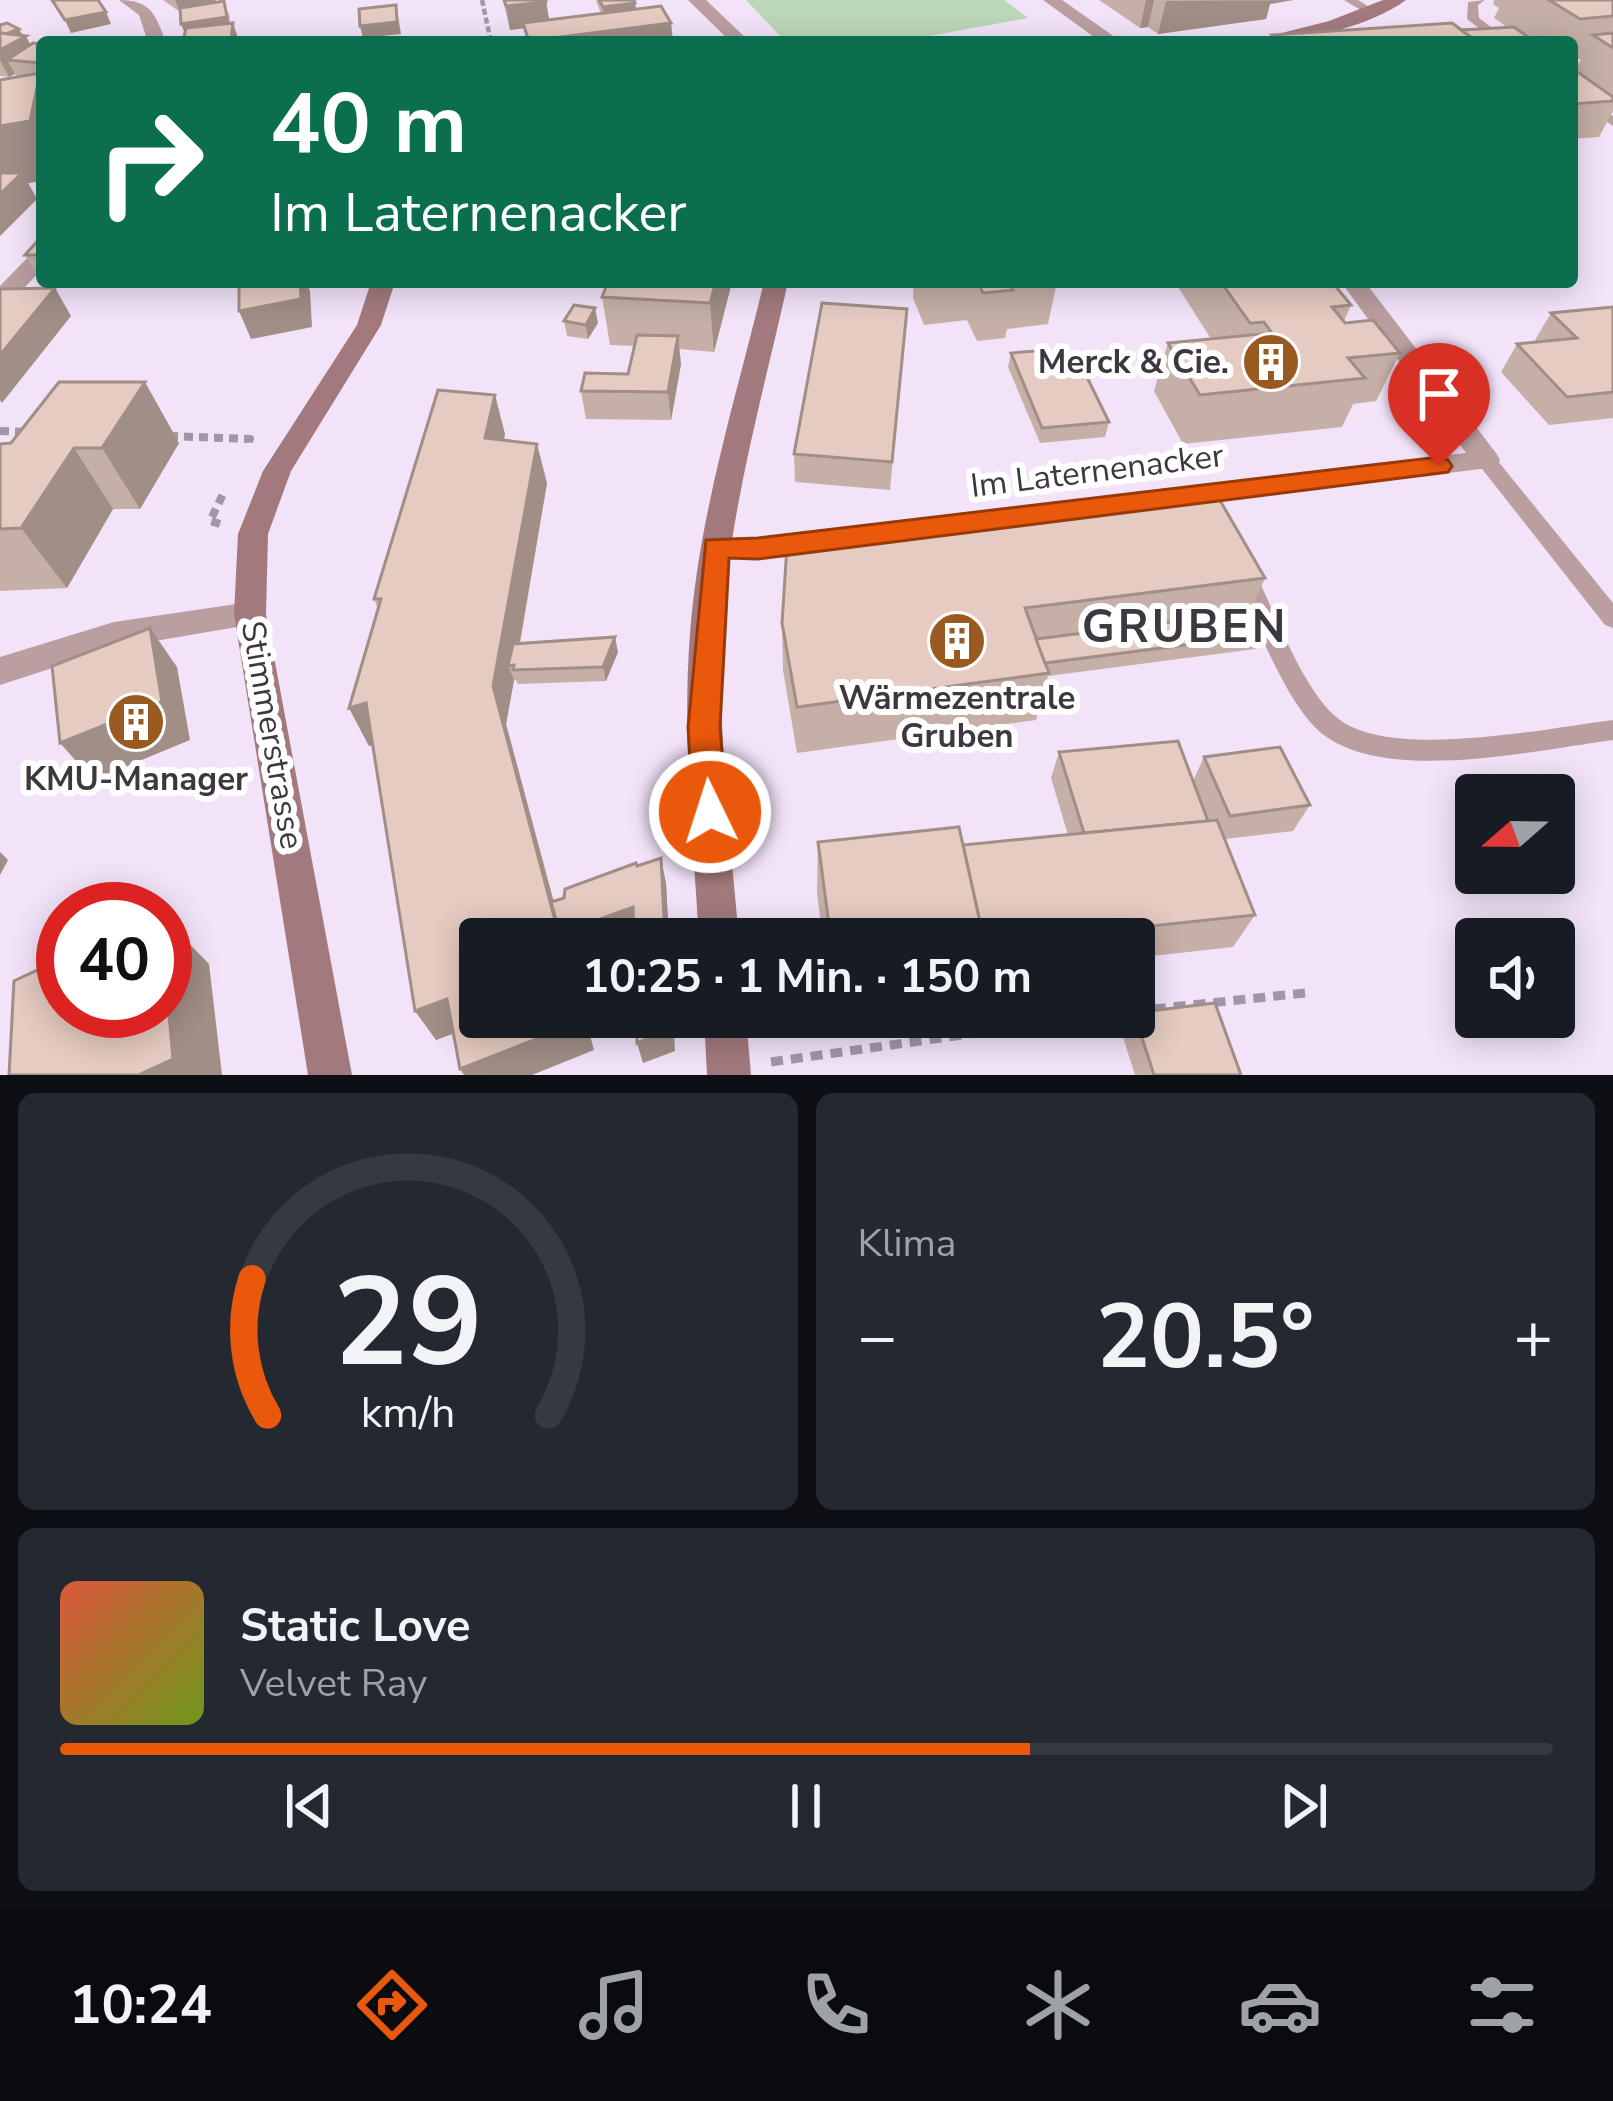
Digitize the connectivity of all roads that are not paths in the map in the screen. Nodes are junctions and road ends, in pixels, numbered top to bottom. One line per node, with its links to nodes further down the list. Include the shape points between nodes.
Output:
1 (127, 0): 8 (street, via 146,12)
2 (696, 0): 9 (street)
3 (1051, 0): 10 (street)
4 (1350, 0): 7 (lane)
5 (1398, 0): 7 (street)
6 (1479, 0): 12 (lane, via 1473,19)
7 (1372, 13): 11 (street)
8 (155, 36)
9 (735, 36)
10 (1104, 36)
11 (1279, 36)
12 (1496, 36)
13 (1578, 96): 14 (lane)
14 (1613, 122)
15 (36, 262): 19 (street)
16 (381, 288): 23 (street, Stimmerstrasse, via 369,325 277,471 254,533)
17 (775, 288): 21 (street)
18 (1357, 288): 20 (street)
19 (0, 300)
20 (1486, 460): 21 (street, Im Laternenacker, via 1209,505); 24 (lane)
21 (716, 547): 27 (street, via 704,727)
22 (1236, 557): 26 (lane, via 1311,704 1330,727 1366,748 1404,752)
23 (250, 614): 25 (street, via 114,635); 30 (street, Stimmerstrasse)
24 (1613, 619)
25 (0, 671)
26 (1613, 730)
27 (718, 918)
28 (727, 1038): 29 (street)
29 (729, 1071)
30 (330, 1075)

